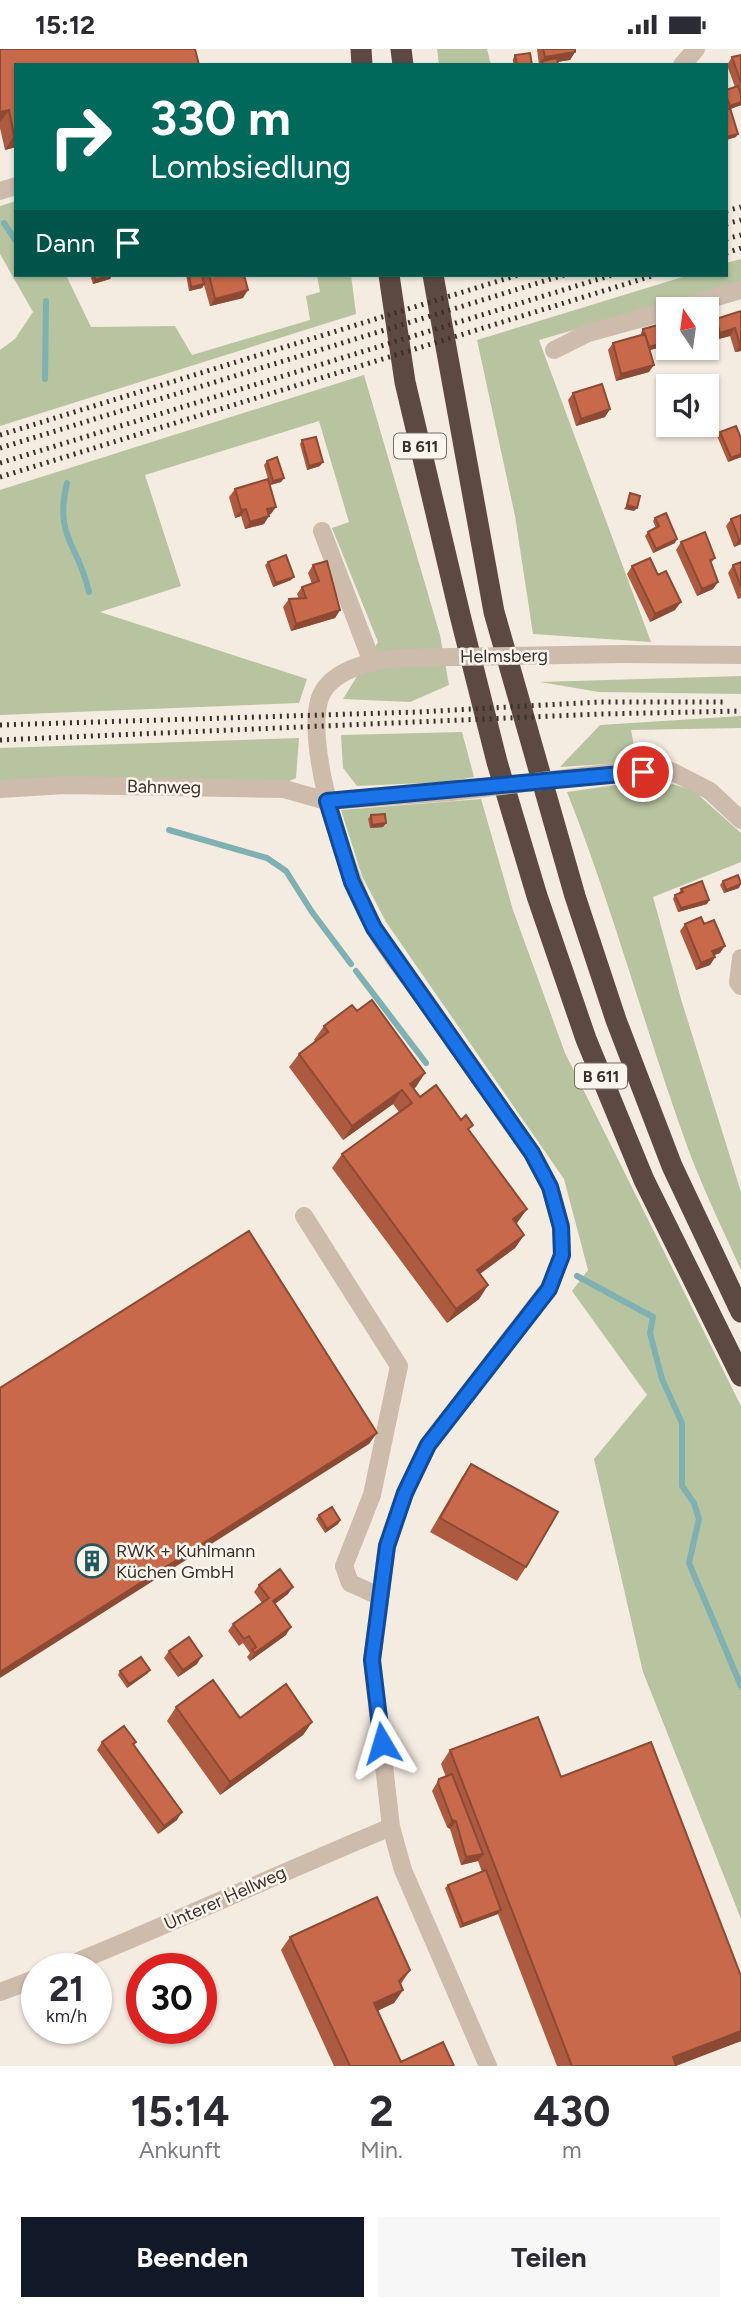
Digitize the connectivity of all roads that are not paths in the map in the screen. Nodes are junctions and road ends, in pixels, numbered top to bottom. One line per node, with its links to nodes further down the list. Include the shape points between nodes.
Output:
1 (695, 49): 2 (street)
2 (684, 63)
3 (389, 277): 19 (highway, B 611, via 405,383 460,615 537,896 586,1039 644,1180)
4 (433, 277): 18 (highway, B 611, via 494,611 575,896 616,1020 673,1166)
5 (741, 290): 6 (street)
6 (716, 297)
7 (656, 314): 8 (street, via 588,334)
8 (554, 350)
9 (322, 531): 11 (street)
10 (741, 655): 11 (street, Helmsberg, bridge)
11 (372, 662): 13 (street, Helmsberg, via 341,674 319,701)
12 (0, 789): 13 (street, Bahnweg, via 65,785 284,789)
13 (327, 801): 14 (street, Bahnweg, bridge, via 616,772 671,771 710,791); 20 (street, via 352,882 374,928 532,1153 550,1187 561,1227 562,1255 549,1289 428,1445 387,1546)
14 (741, 820)
15 (741, 958): 16 (street)
16 (741, 986)
17 (304, 1216): 20 (street, via 399,1366 372,1495 344,1566 349,1583)
18 (741, 1312)
19 (741, 1376)
20 (379, 1595): 21 (street, via 372,1660)
21 (391, 1827): 22 (street, Unterer Hellweg); 25 (street, via 413,1898)
22 (99, 1953)
23 (21, 1984): 24 (street)
24 (0, 1993)
25 (488, 2066)

